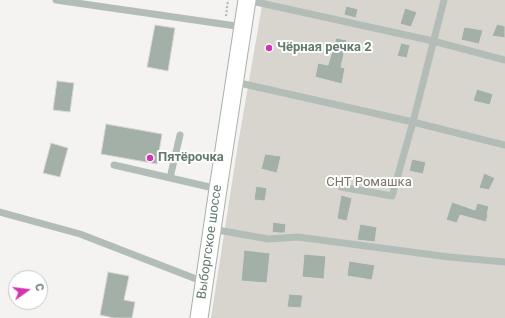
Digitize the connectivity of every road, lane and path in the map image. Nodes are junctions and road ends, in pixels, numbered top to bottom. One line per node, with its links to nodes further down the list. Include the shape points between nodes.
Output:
1 (56, 0): 5 (street)
2 (228, 0): 5 (path)
3 (247, 0): 6 (main road, Выборгское шоссе); 7 (street)
4 (444, 0): 7 (street)
5 (224, 25): 6 (street)
6 (243, 27): 9 (main road, Выборгское шоссе)
7 (432, 41): 8 (street); 10 (street)
8 (505, 60)
9 (235, 82): 10 (street); 16 (main road, Выборгское шоссе)
10 (413, 122): 12 (street); 15 (street, via 392,196)
11 (180, 135): 14 (street)
12 (505, 145)
13 (114, 165): 14 (street)
14 (170, 178): 16 (street)
15 (341, 187)
16 (218, 189): 18 (main road, Выборгское шоссе)
17 (0, 212): 20 (street, via 80,234)
18 (212, 229): 19 (street, via 268,239 298,237); 20 (main road, Выборгское шоссе)
19 (505, 262)
20 (204, 282): 21 (main road, Выборгское шоссе)
21 (199, 318)

